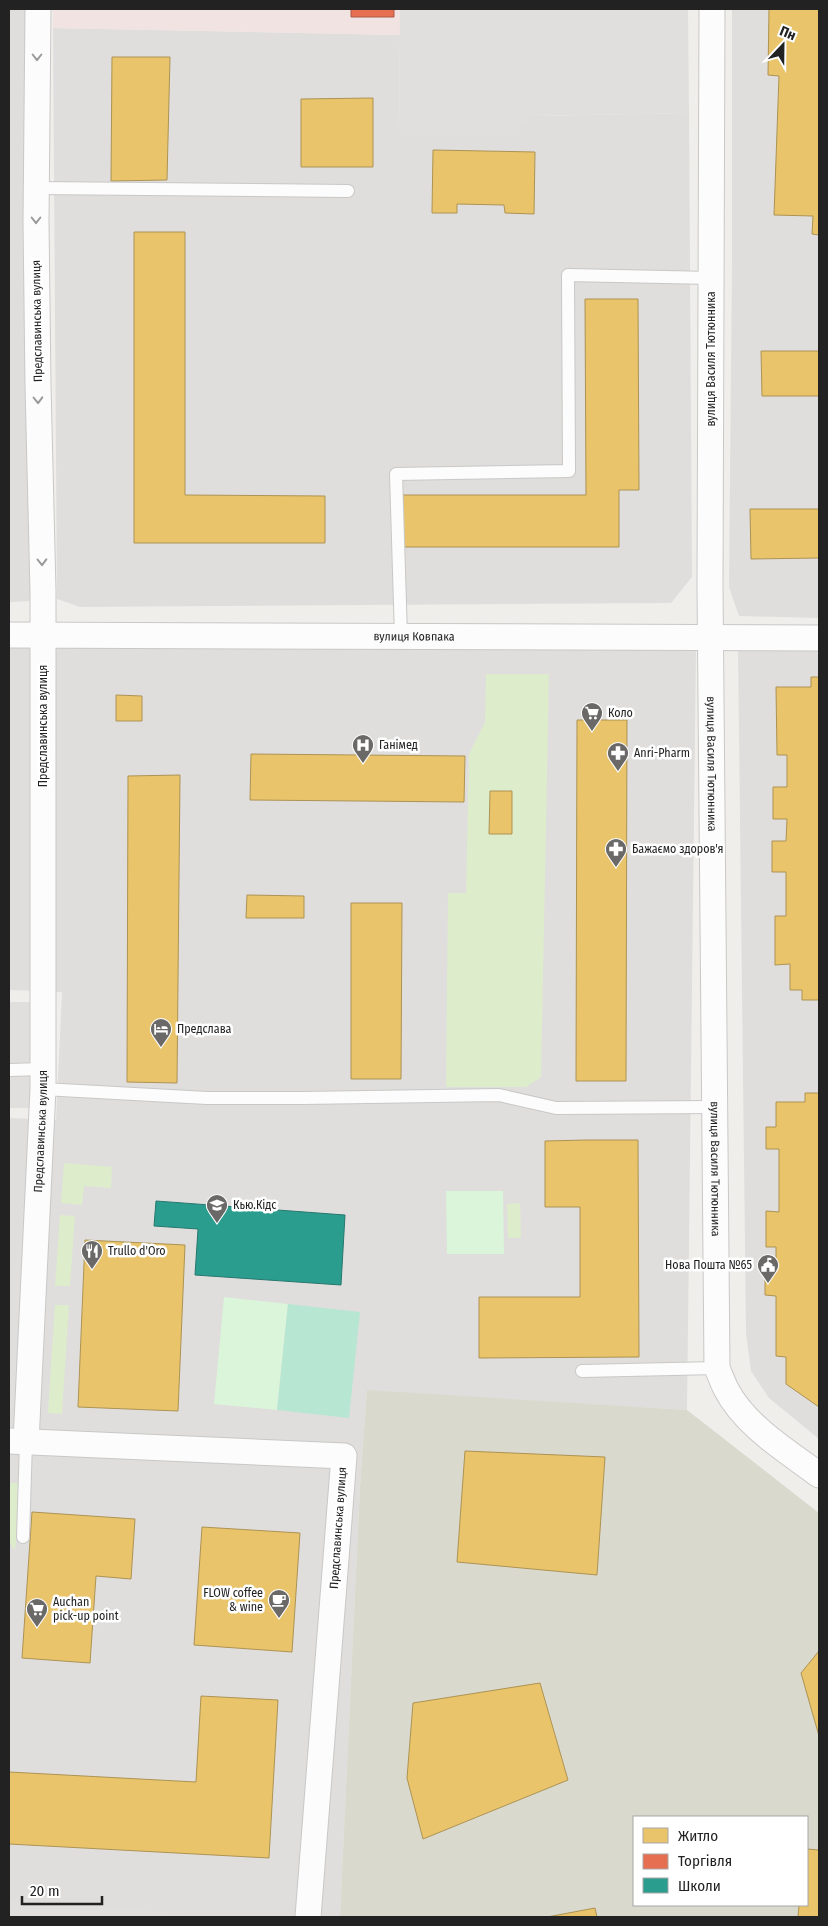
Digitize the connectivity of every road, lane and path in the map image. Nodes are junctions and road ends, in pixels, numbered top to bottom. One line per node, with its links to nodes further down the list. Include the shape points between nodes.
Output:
1 (38, 9): 3 (street, Предславинська вулиця, one-way to 3)
2 (712, 9): 5 (street, вулиця Василя Тютюнника)
3 (36, 188): 4 (lane); 7 (street, Предславинська вулиця, one-way to 7)
4 (348, 190)
5 (712, 278): 8 (lane, via 568,275 569,471 396,474); 9 (street, вулиця Василя Тютюнника)
6 (9, 635): 7 (street, вулиця Ковпака)
7 (42, 635): 8 (street, вулиця Ковпака); 12 (street, Предславинська вулиця)
8 (401, 637): 9 (street, вулиця Ковпака)
9 (710, 638): 10 (street, вулиця Ковпака); 13 (street, вулиця Василя Тютюнника)
10 (819, 638)
11 (9, 1070): 12 (lane)
12 (43, 1079): 13 (lane, via 207,1098 499,1095 556,1108); 16 (street, Предславинська вулиця)
13 (716, 1107): 14 (street, вулиця Василя Тютюнника)
14 (717, 1368): 15 (lane); 17 (street, вулиця Василя Тютюнника, via 741,1410 763,1432)
15 (582, 1371)
16 (17, 1442): 18 (lane); 19 (street, Предславинська вулиця, via 344,1456)
17 (819, 1475)
18 (23, 1537)
19 (308, 1917)

